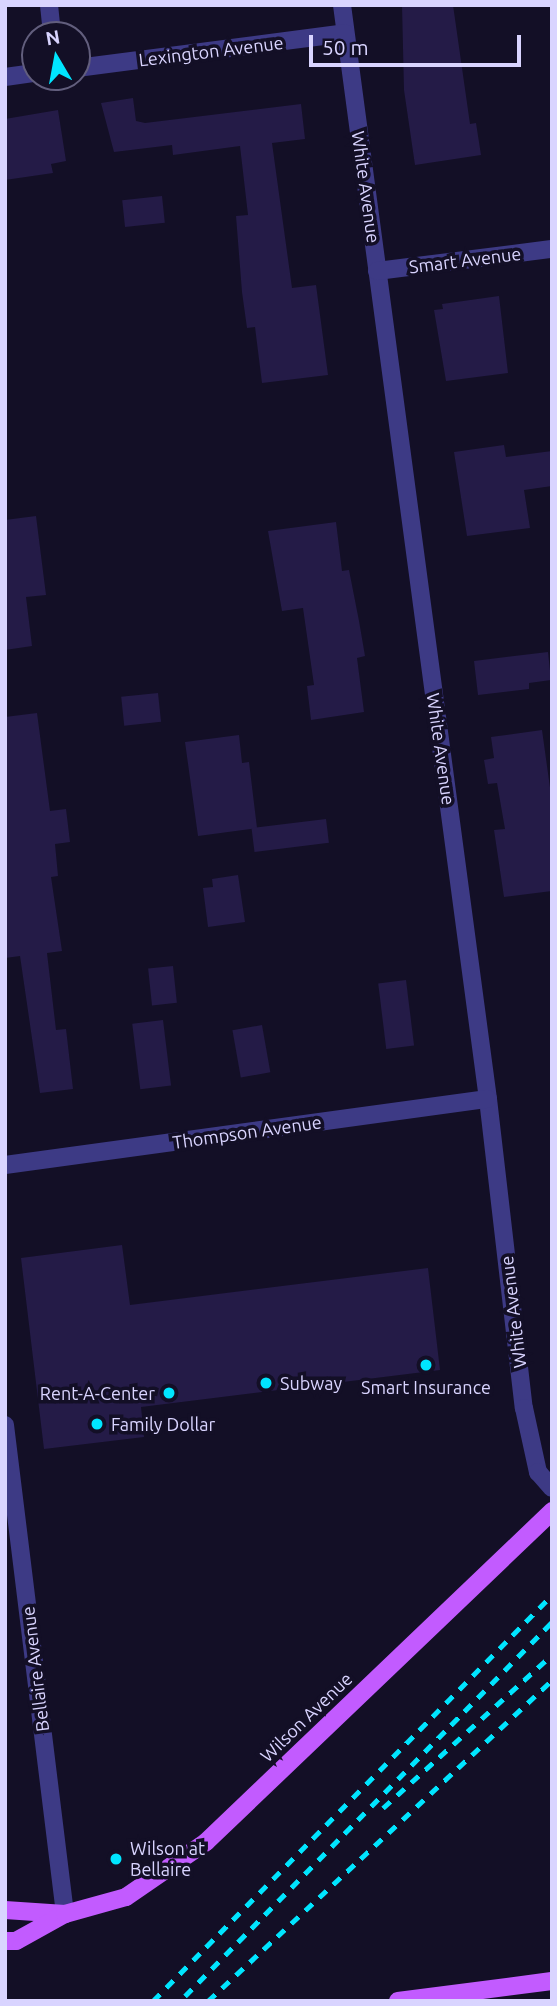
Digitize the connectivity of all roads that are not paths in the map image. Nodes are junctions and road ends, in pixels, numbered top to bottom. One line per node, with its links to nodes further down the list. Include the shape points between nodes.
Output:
1 (342, 5): 2 (street, White Avenue)
2 (345, 33): 3 (street, Lexington Avenue); 5 (street, White Avenue)
3 (91, 66)
4 (552, 248): 5 (street, Smart Avenue)
5 (377, 271): 6 (street, White Avenue)
6 (488, 1099): 7 (street, Thompson Avenue); 9 (street, White Avenue, via 524,1408 538,1472)
7 (5, 1166)
8 (5, 1425): 12 (street, Bellaire Avenue)
9 (552, 1488)
10 (552, 1511): 12 (main road, Wilson Avenue, via 206,1842 126,1897)
11 (5, 1910): 12 (main road, Wilson Avenue)
12 (65, 1914): 13 (main road, Wilson Avenue, via 16,1941)
13 (5, 1941)
14 (552, 1981): 15 (main road)
15 (398, 2001)

